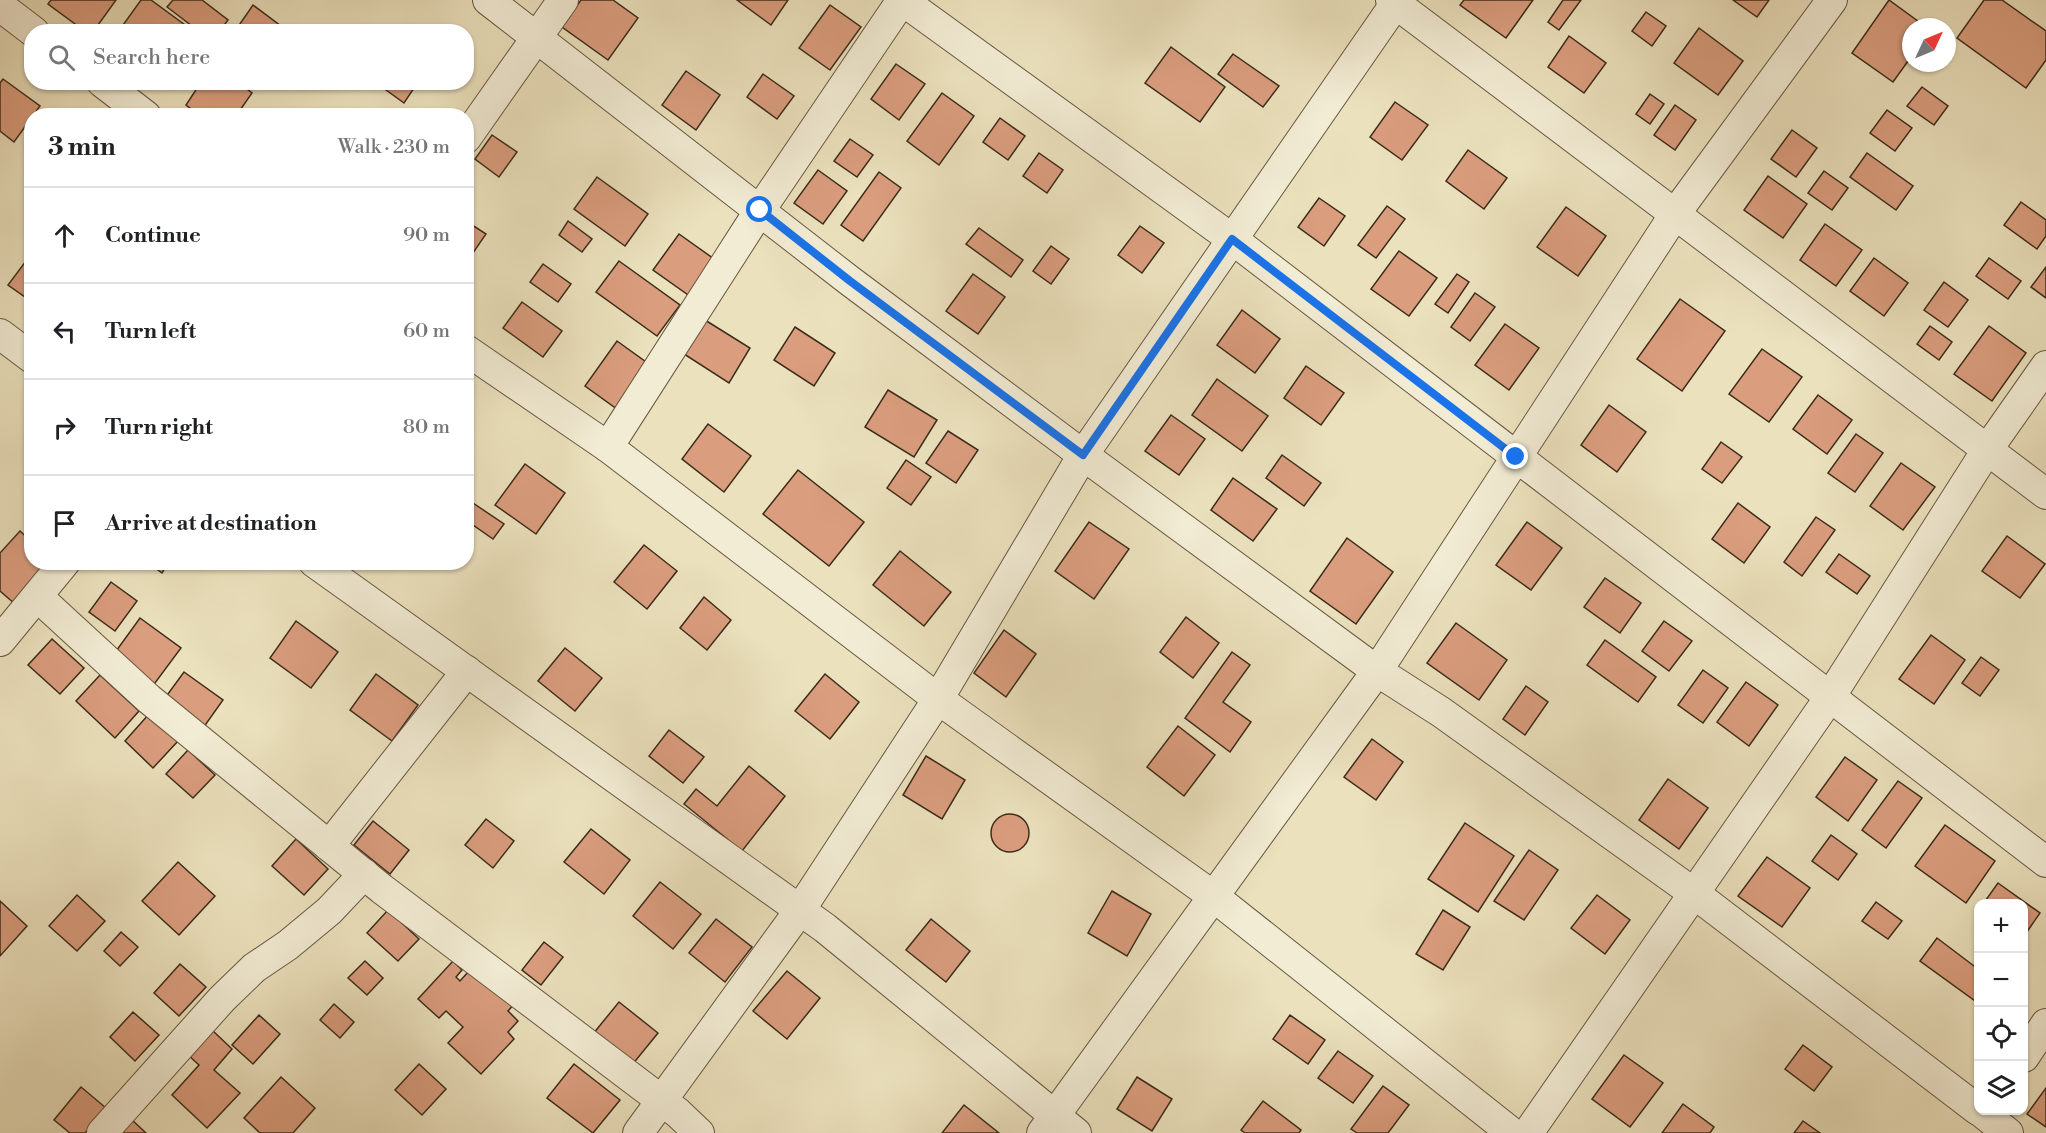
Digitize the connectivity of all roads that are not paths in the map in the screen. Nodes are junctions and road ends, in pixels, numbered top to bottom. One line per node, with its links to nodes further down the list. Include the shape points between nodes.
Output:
1 (488, 0): 8 (street)
2 (563, 0): 8 (street)
3 (902, 0): 12 (street); 14 (street)
4 (1832, 0): 13 (street)
5 (1394, 1): 13 (street); 14 (street)
6 (0, 6): 7 (street)
7 (24, 24)
8 (537, 38): 11 (street); 12 (street)
9 (112, 90): 10 (street)
10 (136, 108)
11 (474, 127)
12 (760, 210): 19 (street); 21 (street)
13 (1676, 214): 20 (street); 22 (street)
14 (1232, 239): 21 (street); 22 (street)
15 (0, 334): 16 (street)
16 (24, 352)
17 (474, 355): 19 (street)
18 (2046, 366): 20 (street)
19 (609, 447): 31 (street)
20 (1987, 450): 23 (street); 30 (street)
21 (1083, 455): 29 (street); 31 (street)
22 (1516, 457): 29 (street); 30 (street)
23 (2046, 495)
24 (59, 570): 26 (street)
25 (325, 570): 28 (street)
26 (38, 597): 27 (street); 32 (street, via 149,699)
27 (0, 640)
28 (467, 671): 32 (street); 37 (street)
29 (1377, 671): 35 (street, via 1441,712); 36 (street)
30 (1830, 698): 33 (street); 35 (street)
31 (938, 699): 36 (street); 37 (street)
32 (329, 846): 34 (street)
33 (2046, 862)
34 (364, 874): 40 (street); 43 (street, via 329,911 254,968 222,999)
35 (1695, 894): 41 (street); 47 (street)
36 (1212, 896): 42 (street); 46 (street)
37 (800, 910): 40 (street); 42 (street)
38 (2046, 1023): 39 (street)
39 (2028, 1051)
40 (661, 1100): 44 (street); 45 (street)
41 (1980, 1116): 48 (street)
42 (1057, 1127)
43 (102, 1133)
44 (638, 1133)
45 (699, 1133)
46 (1512, 1133)
47 (1527, 1133)
48 (2008, 1133)

